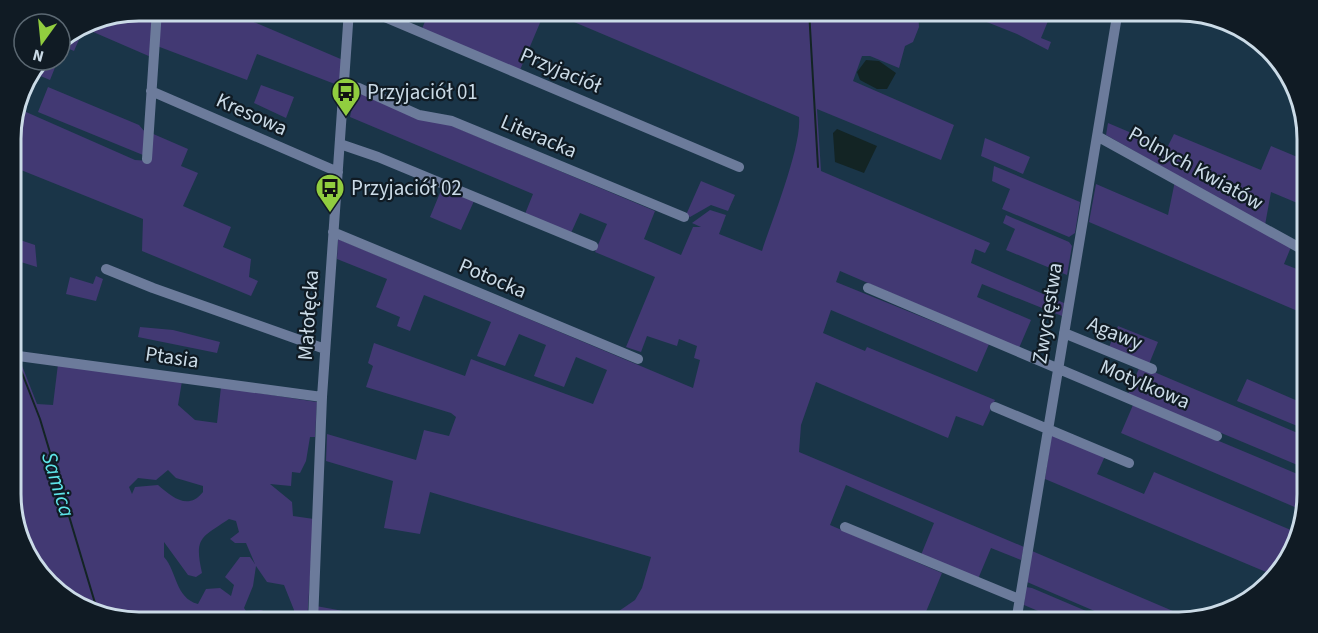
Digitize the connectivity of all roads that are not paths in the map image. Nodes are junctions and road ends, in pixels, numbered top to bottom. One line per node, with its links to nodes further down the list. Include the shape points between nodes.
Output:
1 (156, 21): 6 (street)
2 (348, 21): 5 (street, Małołęcka)
3 (394, 21): 10 (street, Przyjaciół)
4 (1116, 21): 7 (street, Zwycięstwa)
5 (344, 85): 8 (street, Małołęcka); 12 (street, Literacka, via 419,115 452,121)
6 (151, 91): 9 (street); 11 (street, Kresowa)
7 (1097, 136): 15 (street, Polnych Kwiatów); 18 (street, Zwycięstwa)
8 (340, 144): 11 (street, Małołęcka); 14 (street)
9 (147, 159)
10 (739, 167)
11 (338, 172): 13 (street, Małołęcka)
12 (684, 217)
13 (333, 232): 19 (street, Małołęcka); 21 (street, Potocka)
14 (593, 246)
15 (1297, 246)
16 (106, 269): 19 (street)
17 (868, 288): 22 (street, Motylkowa)
18 (1064, 333): 22 (street, Zwycięstwa); 23 (street, Agawy)
19 (325, 349): 24 (street, Małołęcka)
20 (21, 356): 24 (street, Ptasia)
21 (638, 359)
22 (1058, 369): 26 (street, Zwycięstwa); 27 (street, Motylkowa)
23 (1152, 369)
24 (322, 397): 31 (street, Małołęcka)
25 (995, 407): 26 (street)
26 (1047, 429): 28 (street); 30 (street, Zwycięstwa)
27 (1218, 436)
28 (1129, 463)
29 (845, 527): 30 (street)
30 (1019, 598): 32 (street, Zwycięstwa)
31 (313, 612)
32 (1018, 612)

